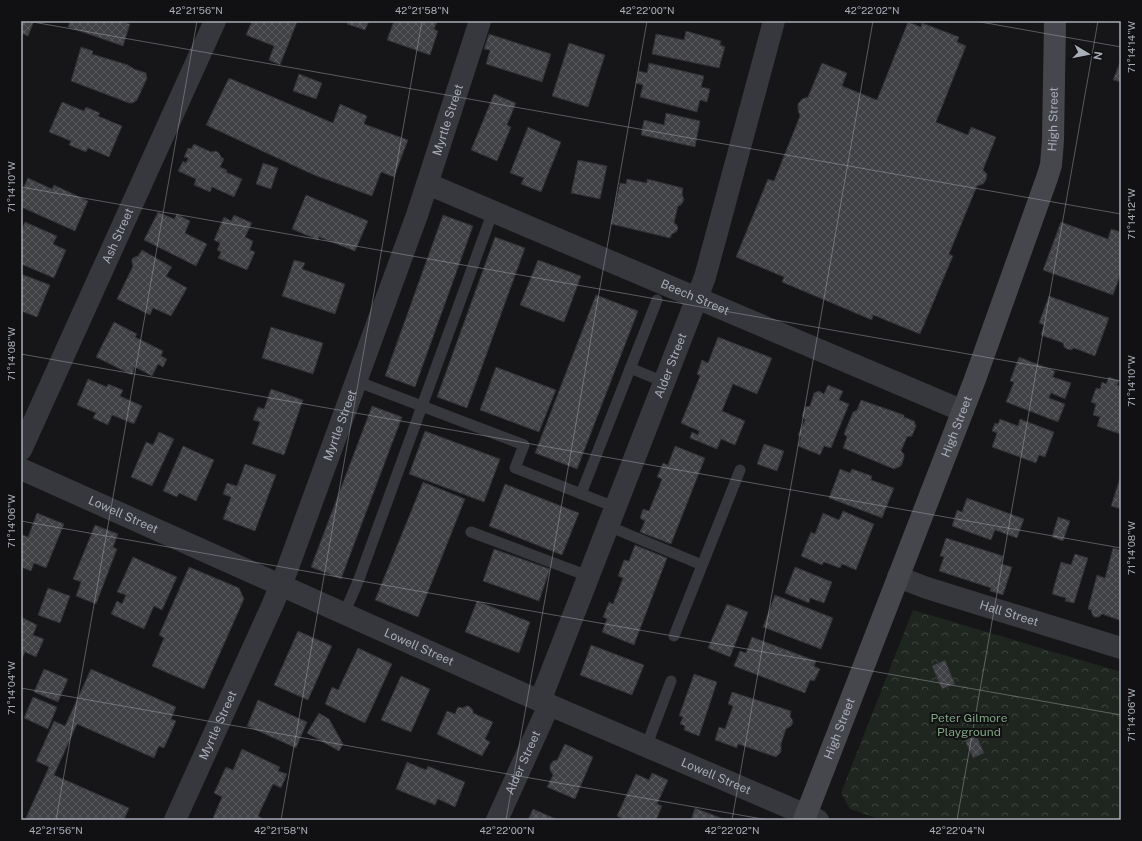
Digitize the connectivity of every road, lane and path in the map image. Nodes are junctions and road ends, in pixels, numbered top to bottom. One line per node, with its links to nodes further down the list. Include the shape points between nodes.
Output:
1 (215, 21): 14 (street, Ash Street)
2 (480, 21): 5 (street, Myrtle Street)
3 (774, 21): 7 (street, Alder Street, via 710,259)
4 (1055, 21): 13 (main road, High Street, via 1051,165)
5 (428, 184): 6 (street, Beech Street); 10 (street, Myrtle Street)
6 (493, 211): 7 (street, Beech Street); 12 (lane)
7 (696, 297): 11 (street, Alder Street); 13 (street, Beech Street)
8 (657, 300): 9 (lane)
9 (630, 368): 11 (lane); 17 (lane)
10 (356, 381): 12 (lane); 23 (street, Myrtle Street)
11 (664, 382): 18 (street, Alder Street)
12 (422, 406): 17 (lane, via 524,445 515,468); 24 (lane)
13 (963, 411): 22 (main road, High Street)
14 (21, 450)
15 (21, 469): 23 (street, Lowell Street)
16 (740, 470): 20 (lane)
17 (581, 494): 18 (lane)
18 (612, 516): 20 (lane); 21 (street, Alder Street)
19 (471, 532): 21 (lane)
20 (702, 565): 25 (lane)
21 (588, 576): 28 (street, Alder Street)
22 (898, 577): 26 (street, Hall Street); 30 (main road, High Street)
23 (280, 586): 24 (street, Lowell Street); 31 (street, Myrtle Street)
24 (344, 614): 28 (street, Lowell Street)
25 (674, 636)
26 (1121, 648)
27 (671, 681): 29 (lane)
28 (544, 703): 29 (street, Lowell Street); 32 (street, Alder Street)
29 (646, 746): 30 (street, Lowell Street)
30 (810, 818)
31 (175, 820)
32 (497, 820)

